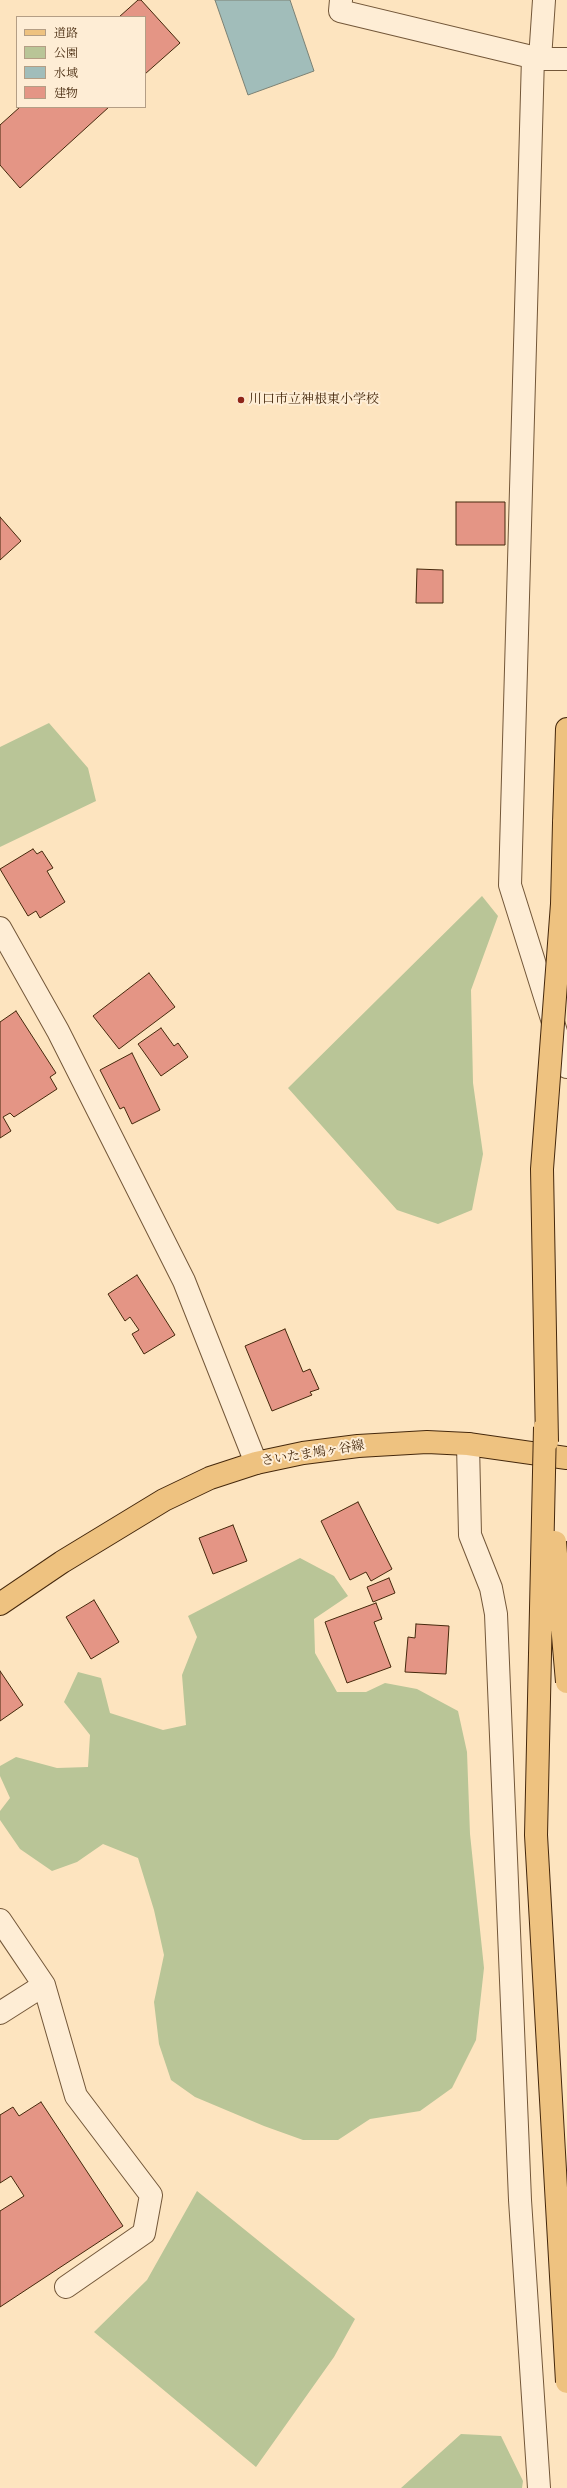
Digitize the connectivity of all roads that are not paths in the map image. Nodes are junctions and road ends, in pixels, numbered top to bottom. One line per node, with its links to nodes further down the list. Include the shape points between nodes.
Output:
1 (341, 0): 3 (street, via 340,11)
2 (544, 0): 3 (street)
3 (536, 58): 4 (street); 7 (street, via 510,885)
4 (567, 59)
5 (567, 729): 8 (main road, bridge, via 562,904 542,1169)
6 (0, 928): 11 (street, via 58,1031 184,1281)
7 (567, 1067)
8 (546, 1427): 13 (main road, bridge); 18 (main road, bridge, via 536,1835)
9 (468, 1444): 10 (main road, さいたま鳩ヶ谷線); 11 (main road, さいたま鳩ヶ谷線, via 427,1442 358,1446 303,1453); 19 (street, via 470,1535 491,1588 496,1614 519,2192)
10 (567, 1458)
11 (256, 1463): 12 (main road, さいたま鳩ヶ谷線, via 210,1478 164,1500 62,1562)
12 (0, 1604)
13 (567, 1682)
14 (0, 1920): 15 (street)
15 (44, 1985): 16 (street); 17 (street, via 76,2096 151,2195 144,2233)
16 (0, 2014)
17 (66, 2287)
18 (567, 2382)
19 (539, 2488)

